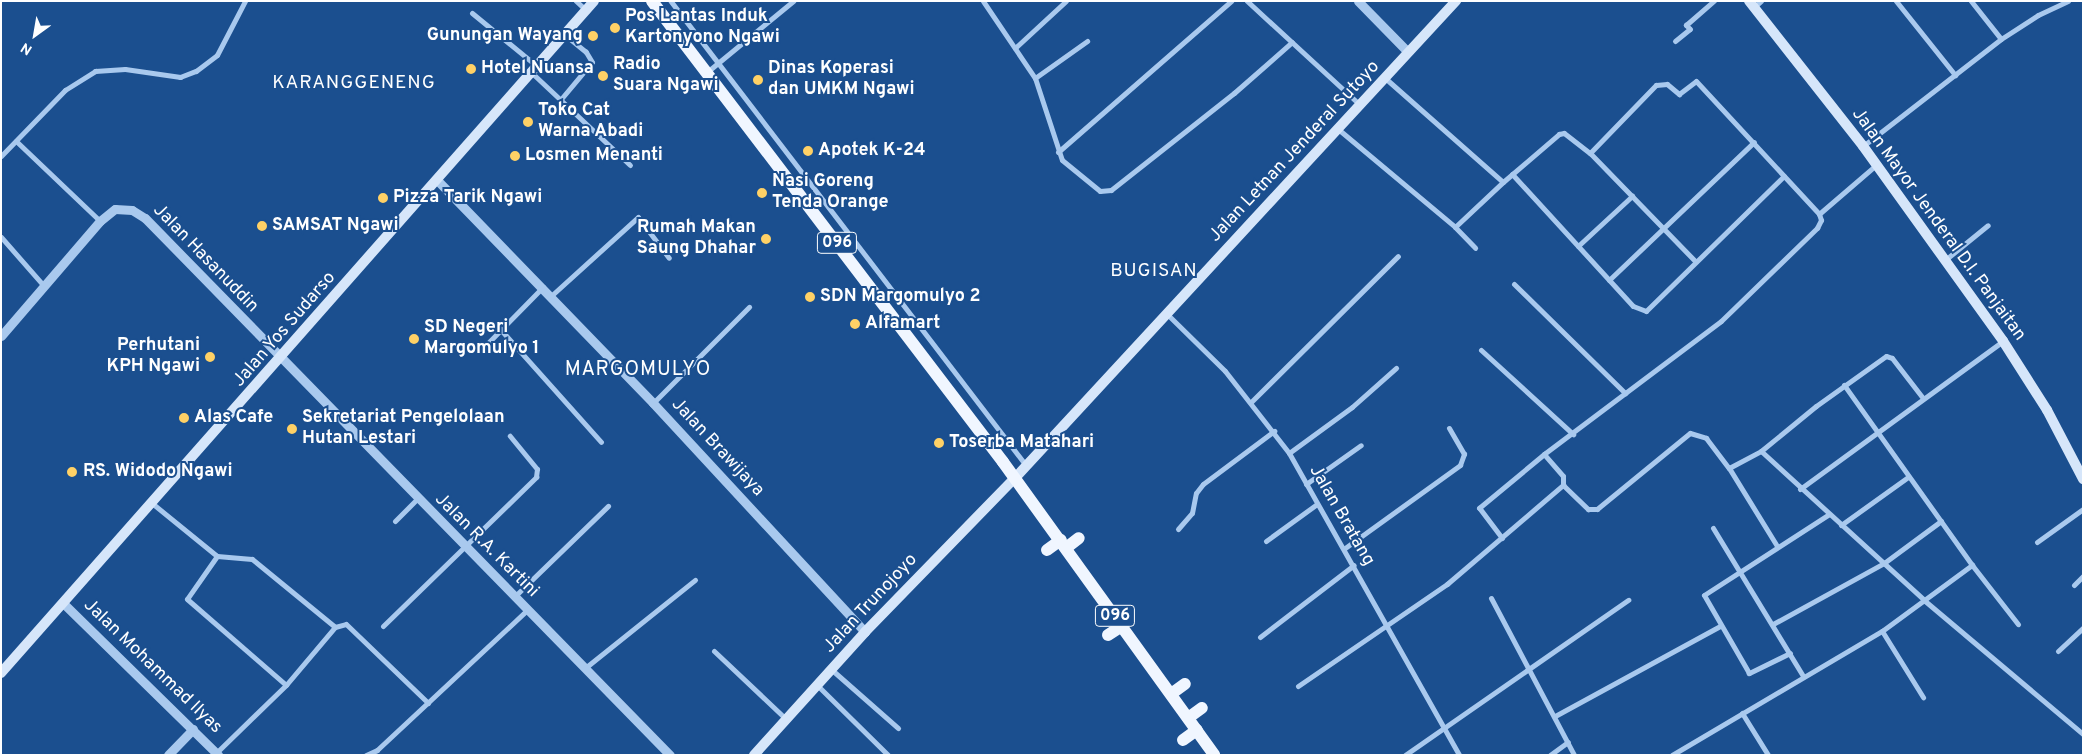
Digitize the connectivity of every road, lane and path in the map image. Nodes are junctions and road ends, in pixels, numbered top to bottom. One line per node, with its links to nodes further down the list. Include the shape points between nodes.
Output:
1 (245, 1): 36 (street, via 217,55 196,71 180,77 125,69 95,71 65,90)
2 (576, 1): 17 (street)
3 (645, 1): 18 (main road, 096)
4 (671, 1): 27 (street)
5 (793, 1): 27 (street)
6 (1066, 1): 25 (street)
7 (1231, 1): 39 (street)
8 (1247, 1): 24 (street)
9 (1358, 1): 26 (street)
10 (1714, 1): 23 (street, via 1686,25 1690,29)
11 (1896, 1): 30 (street)
12 (1971, 1): 21 (street)
13 (2068, 1): 21 (street, via 2038,15)
14 (986, 2): 25 (street)
15 (1452, 3): 26 (main road, Jalan Letnan Jenderal Sutoyo)
16 (1755, 3): 38 (main road, Jalan Mayor Jenderal D.I. Panjaitan)
17 (593, 5): 20 (main road, Jalan Yos Sudarso)
18 (654, 5): 29 (main road, 096)
19 (472, 13): 28 (street)
20 (566, 36): 28 (main road, Jalan Yos Sudarso); 33 (street, via 586,52 592,62)
21 (2001, 39): 30 (street)
22 (1087, 41): 31 (street)
23 (1675, 41)
24 (1292, 42): 34 (street); 39 (street, via 1234,93 1111,190 1100,191 1069,168)
25 (1015, 48): 31 (street)
26 (1408, 52): 32 (main road, Jalan Letnan Jenderal Sutoyo)
27 (719, 63): 29 (street); 90 (street)
28 (535, 71): 33 (street); 46 (main road, Jalan Yos Sudarso)
29 (706, 73): 93 (main road, 096)
30 (1955, 75): 38 (street)
31 (1035, 78): 39 (street)
32 (1385, 78): 34 (main road, Jalan Letnan Jenderal Sutoyo); 47 (street)
33 (561, 99): 42 (street)
34 (1360, 105): 35 (main road, Jalan Letnan Jenderal Sutoyo)
35 (1338, 129): 52 (street); 67 (main road, Jalan Letnan Jenderal Sutoyo)
36 (16, 141): 40 (street); 50 (street)
37 (1754, 142): 41 (street, via 1699,83 1693,82 1679,94 1662,82); 45 (street); 53 (street)
38 (1863, 146): 43 (main road, Jalan Mayor Jenderal D.I. Panjaitan)
39 (1058, 152)
40 (2, 153)
41 (1590, 153): 44 (street, via 1569,135 1559,134); 48 (street)
42 (630, 165)
43 (1876, 165): 49 (street); 59 (main road, Jalan Mayor Jenderal D.I. Panjaitan)
44 (1512, 174): 47 (street); 55 (street)
45 (1784, 176): 49 (street); 60 (street)
46 (438, 181): 64 (street, Jalan Brawijaya); 73 (main road, Jalan Yos Sudarso)
47 (1503, 182): 52 (street)
48 (1632, 196): 53 (street); 55 (street)
49 (1818, 214): 76 (street, via 1821,220 1817,228 1721,321)
50 (100, 221): 63 (street, Jalan Hasanuddin); 73 (street, Jalan Hasanuddin, via 115,209 132,210 145,218)
51 (1988, 225): 59 (street)
52 (1455, 227): 56 (street)
53 (1664, 229): 60 (street); 61 (street)
54 (1, 237): 63 (street)
55 (1578, 246): 61 (street)
56 (1475, 248)
57 (1398, 256): 79 (street)
58 (669, 258): 65 (street, via 638,217)
59 (1945, 260): 70 (main road, Jalan Mayor Jenderal D.I. Panjaitan)
60 (1696, 261): 61 (street, via 1646,311 1633,306)
61 (1609, 280)
62 (1514, 284): 76 (street)
63 (44, 286): 69 (street, Jalan Hasanuddin)
64 (544, 287): 65 (street, Jalan Brawijaya); 68 (street)
65 (552, 295): 78 (street, Jalan Brawijaya)
66 (749, 307): 78 (street)
67 (1167, 314): 79 (street, Jalan Bratang, via 1225,371); 90 (main road, Jalan Letnan Jenderal Sutoyo)
68 (501, 330): 72 (street); 85 (street)
69 (1, 336)
70 (2003, 341): 77 (street); 94 (main road, Jalan Mayor Jenderal D.I. Panjaitan, via 2047,410)
71 (1481, 350): 83 (street)
72 (480, 351)
73 (281, 360): 98 (street, Jalan R.A. Kartini); 99 (main road, Jalan Yos Sudarso)
74 (1396, 368): 88 (street, via 1352,407)
75 (1844, 385): 77 (street, via 1888,356); 82 (street); 87 (street)
76 (1625, 393): 83 (street)
77 (1922, 397): 82 (street)
78 (653, 402): 141 (street, Jalan Brawijaya)
79 (1250, 402): 81 (street, Jalan Bratang)
80 (1449, 428): 116 (street, via 1464,454 1460,465)
81 (1274, 431): 88 (street, Jalan Bratang); 108 (street, via 1203,484 1196,493 1192,513)
82 (1878, 431): 92 (street); 97 (street)
83 (1573, 434): 89 (street)
84 (510, 436): 114 (street, via 537,468 536,477)
85 (601, 442)
86 (1360, 445): 95 (street)
87 (1761, 451): 91 (street); 97 (street)
88 (1289, 454): 95 (street, Jalan Bratang)
89 (1544, 454): 96 (street, via 1563,476); 110 (street, via 1479,508)
90 (1027, 466): 93 (main road, Jalan Letnan Jenderal Sutoyo)
91 (1729, 468): 96 (street, via 1706,438 1690,433 1597,509 1588,509); 115 (street)
92 (1908, 477): 105 (street); 106 (street)
93 (1015, 478): 113 (main road, 096); 141 (main road, Jalan Trunojoyo)
94 (2083, 479)
95 (1306, 484): 100 (street, Jalan Bratang)
96 (1563, 485): 110 (street)
97 (1800, 489): 103 (street)
98 (417, 499): 104 (street); 114 (street, Jalan R.A. Kartini)
99 (152, 504): 118 (street); 130 (main road, Jalan Yos Sudarso)
100 (1317, 504): 111 (street); 116 (street, Jalan Bratang)
101 (608, 506): 126 (street)
102 (2083, 509): 112 (street)
103 (1829, 514): 106 (street); 115 (street)
104 (395, 521)
105 (1940, 521): 119 (street); 121 (street)
106 (1841, 524): 119 (street)
107 (1713, 528): 122 (street)
108 (1178, 529)
109 (1079, 538): 113 (main road)
110 (1502, 538): 136 (street, via 1447,584)
111 (1266, 541)
112 (2038, 542)
113 (1063, 544): 117 (main road); 135 (main road, 096)
114 (463, 546): 126 (street, Jalan R.A. Kartini); 134 (street)
115 (1777, 546): 122 (street)
116 (1345, 548): 120 (street, Jalan Bratang)
117 (1047, 550)
118 (217, 556): 138 (street, via 252,559); 153 (street, via 187,599)
119 (1884, 563): 129 (street); 132 (street)
120 (1354, 565): 136 (street, Jalan Bratang); 143 (street)
121 (1972, 565): 129 (street); 133 (street)
122 (1741, 572): 132 (street); 137 (street, via 1704,595)
123 (2083, 576): 125 (street)
124 (695, 580): 148 (street)
125 (2074, 585)
126 (514, 597): 131 (street, Jalan R.A. Kartini)
127 (1491, 598): 147 (street)
128 (1628, 600): 147 (street)
129 (1925, 601): 140 (street); 168 (street)
130 (64, 604): 150 (main road, Jalan Yos Sudarso); 165 (street, Jalan Mohammad Ilyas)
131 (527, 610): 148 (street, Jalan R.A. Kartini); 158 (street)
132 (1773, 624): 146 (street)
133 (2018, 624)
134 (382, 626)
135 (1122, 626): 142 (main road); 156 (main road, 096)
136 (1386, 626): 155 (street); 166 (street, Jalan Bratang)
137 (1720, 626): 146 (street, via 1751,674); 161 (street)
138 (335, 627): 153 (street); 158 (street, via 346,624)
139 (2083, 628): 145 (street)
140 (1882, 630): 151 (street); 157 (street)
141 (865, 632): 149 (main road, Jalan Trunojoyo)
142 (1108, 635)
143 (1260, 637)
144 (714, 651): 163 (street)
145 (2058, 651)
146 (1790, 653): 151 (street)
147 (1529, 668): 161 (street); 166 (street)
148 (584, 669): 174 (street, Jalan R.A. Kartini)
149 (832, 670): 154 (main road, Jalan Trunojoyo); 164 (street)
150 (1, 673)
151 (1803, 676): 160 (street)
152 (1185, 684): 156 (main road)
153 (286, 685): 171 (street)
154 (818, 686): 163 (main road, Jalan Trunojoyo); 176 (street)
155 (1298, 686)
156 (1171, 694): 162 (main road, 096)
157 (1923, 697)
158 (428, 703): 173 (street, via 378,750)
159 (1202, 708): 162 (main road)
160 (1742, 712): 182 (street); 183 (street)
161 (1555, 716): 170 (street)
162 (1188, 718): 167 (main road, 096)
163 (786, 720): 175 (main road, Jalan Trunojoyo)
164 (898, 728)
165 (193, 729): 171 (street, Jalan Mohammad Ilyas); 172 (street)
166 (1442, 729): 178 (street); 179 (street, Jalan Bratang)
167 (1197, 730): 169 (main road); 177 (main road, 096)
168 (2083, 734)
169 (1183, 740)
170 (1568, 742): 180 (street); 181 (street)
171 (217, 754)
172 (168, 755)
173 (366, 755)
174 (670, 755)
175 (754, 755)
176 (888, 755)
177 (1214, 755)
178 (1405, 755)
179 (1459, 755)
180 (1550, 755)
181 (1574, 755)
182 (1672, 755)
183 (1768, 755)

